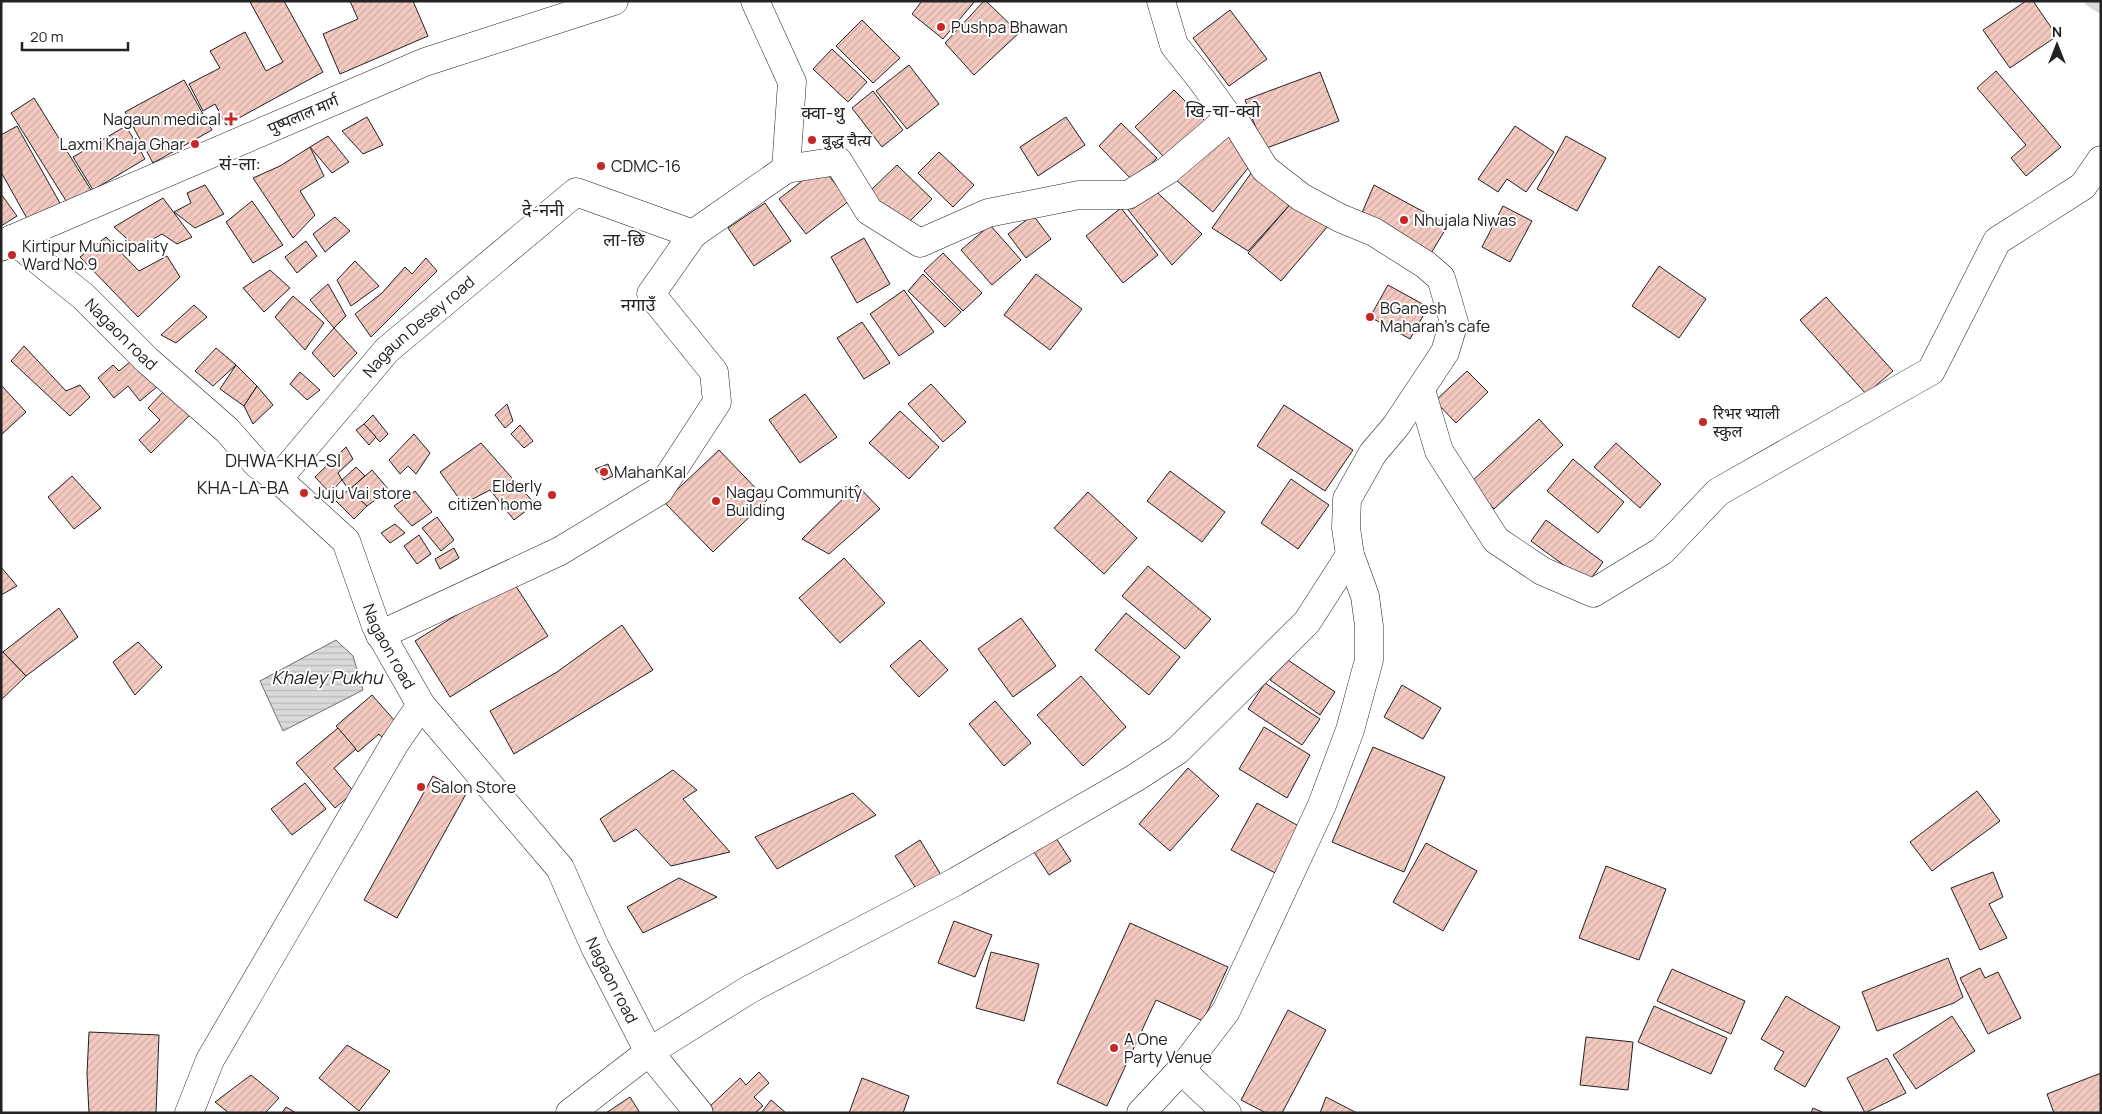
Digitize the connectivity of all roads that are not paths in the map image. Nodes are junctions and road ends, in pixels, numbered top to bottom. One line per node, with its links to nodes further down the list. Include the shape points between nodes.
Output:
1 (614, 1): 8 (street, पुष्पलाल मार्ग, via 425,62)
2 (755, 1): 6 (street, via 792,82)
3 (1162, 1): 4 (street, via 1174,45)
4 (1229, 118): 6 (street, via 1168,170 1128,195 1079,195 988,213 920,243 869,211 838,161); 9 (street, via 1239,127 1266,169 1301,197 1374,232 1441,278 1454,322 1445,352)
5 (2101, 160): 9 (street, via 2083,186 1997,241 1931,370 1718,492 1662,551 1594,593 1542,571 1496,540 1440,451)
6 (786, 169): 7 (street)
7 (693, 234): 10 (street, Nagaun Desey road, via 576,192 387,350); 12 (street, via 650,294 714,372 717,402 659,491 560,551)
8 (7, 243): 10 (street, Nagaon road, via 84,297 147,360 228,430 257,464)
9 (1420, 390): 11 (street, via 1373,453 1348,499 1346,528)
10 (278, 479): 12 (street, Nagaon road, via 346,541)
11 (1350, 555): 14 (street, via 1307,622 1178,750 955,882 750,989); 15 (street, via 1365,596 1369,626 1369,660 1350,730 1322,805 1226,1010)
12 (380, 635): 13 (street, Nagaon road)
13 (421, 705): 14 (street, Nagaon road, via 560,868 595,947); 16 (street, via 395,743 210,1060)
14 (649, 1052): 17 (street); 18 (street, Nagaon road)
15 (1181, 1070): 19 (street); 20 (street)
16 (189, 1113)
17 (570, 1113)
18 (698, 1113)
19 (1141, 1113)
20 (1227, 1113)

